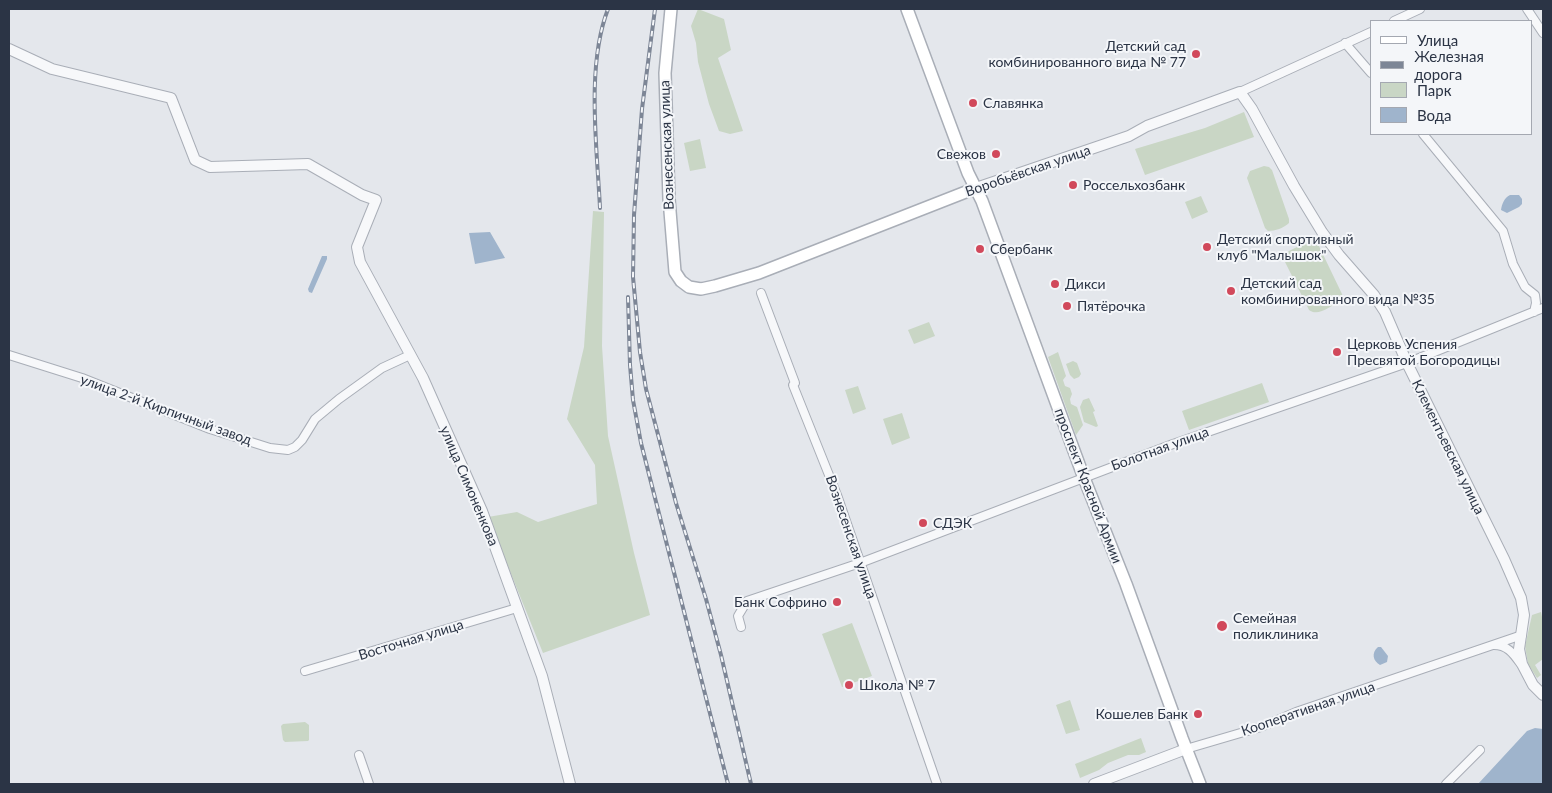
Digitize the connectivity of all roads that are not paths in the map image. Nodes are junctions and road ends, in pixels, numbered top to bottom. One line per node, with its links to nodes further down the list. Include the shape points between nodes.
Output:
1 (671, 9): 15 (main road, Вознесенская улица, via 665,73 668,199 675,272)
2 (907, 9): 14 (main road, проспект Красной Армии)
3 (915, 9): 14 (main road, проспект Красной Армии, via 973,171)
4 (1420, 9): 6 (street)
5 (1527, 9): 8 (street)
6 (1396, 20)
7 (1370, 32): 9 (street, Воробьёвская улица)
8 (1543, 33)
9 (1345, 43): 11 (street); 12 (street, Воробьёвская улица)
10 (9, 49): 20 (street, улица Симоненкова, via 52,69 171,98 195,160 210,167 308,164 376,200 357,247 360,262)
11 (1370, 72)
12 (1240, 92): 14 (street, Воробьёвская улица, via 1147,126 1129,136); 21 (street, Клементьевская улица, via 1322,232 1385,312)
13 (1424, 135): 18 (street, via 1503,231 1513,264 1525,287 1535,295)
14 (976, 188): 15 (main road, Воробьёвская улица, via 715,286 701,289 689,287); 22 (main road, проспект Красной Армии)
15 (681, 281)
16 (761, 293): 23 (street, Вознесенская улица, via 795,383 793,385 838,494)
17 (1543, 308): 18 (street, Болотная улица)
18 (1534, 312): 21 (street, Болотная улица)
19 (9, 355): 20 (street, улица 2-й Кирпичный завод, via 82,378 210,429 270,448 288,450 302,440 315,419 340,399 382,368)
20 (410, 356): 24 (street, улица Симоненкова, via 423,378 482,511)
21 (1407, 363): 22 (street, Болотная улица); 26 (street, Клементьевская улица, via 1521,598 1524,615)
22 (1084, 478): 23 (street, Болотная улица); 31 (main road, проспект Красной Армии)
23 (860, 563): 25 (street, Болотная улица, via 747,601 738,616); 36 (street, Вознесенская улица)
24 (517, 608): 29 (street, Восточная улица); 35 (street, улица Симоненкова, via 542,676)
25 (741, 627)
26 (1522, 635): 27 (street, Кооперативная улица); 28 (street, Клементьевская улица, via 1518,649)
27 (1489, 645): 28 (street, via 1503,646); 31 (street, Кооперативная улица, via 1261,726)
28 (1522, 664): 30 (street, via 1533,685)
29 (306, 671)
30 (1543, 695)
31 (1186, 749): 37 (street, Кооперативная улица); 38 (main road, проспект Красной Армии)
32 (1480, 750): 39 (street)
33 (359, 755): 34 (street)
34 (369, 784)
35 (570, 784)
36 (937, 784)
37 (1094, 784)
38 (1200, 784)
39 (1446, 784)

